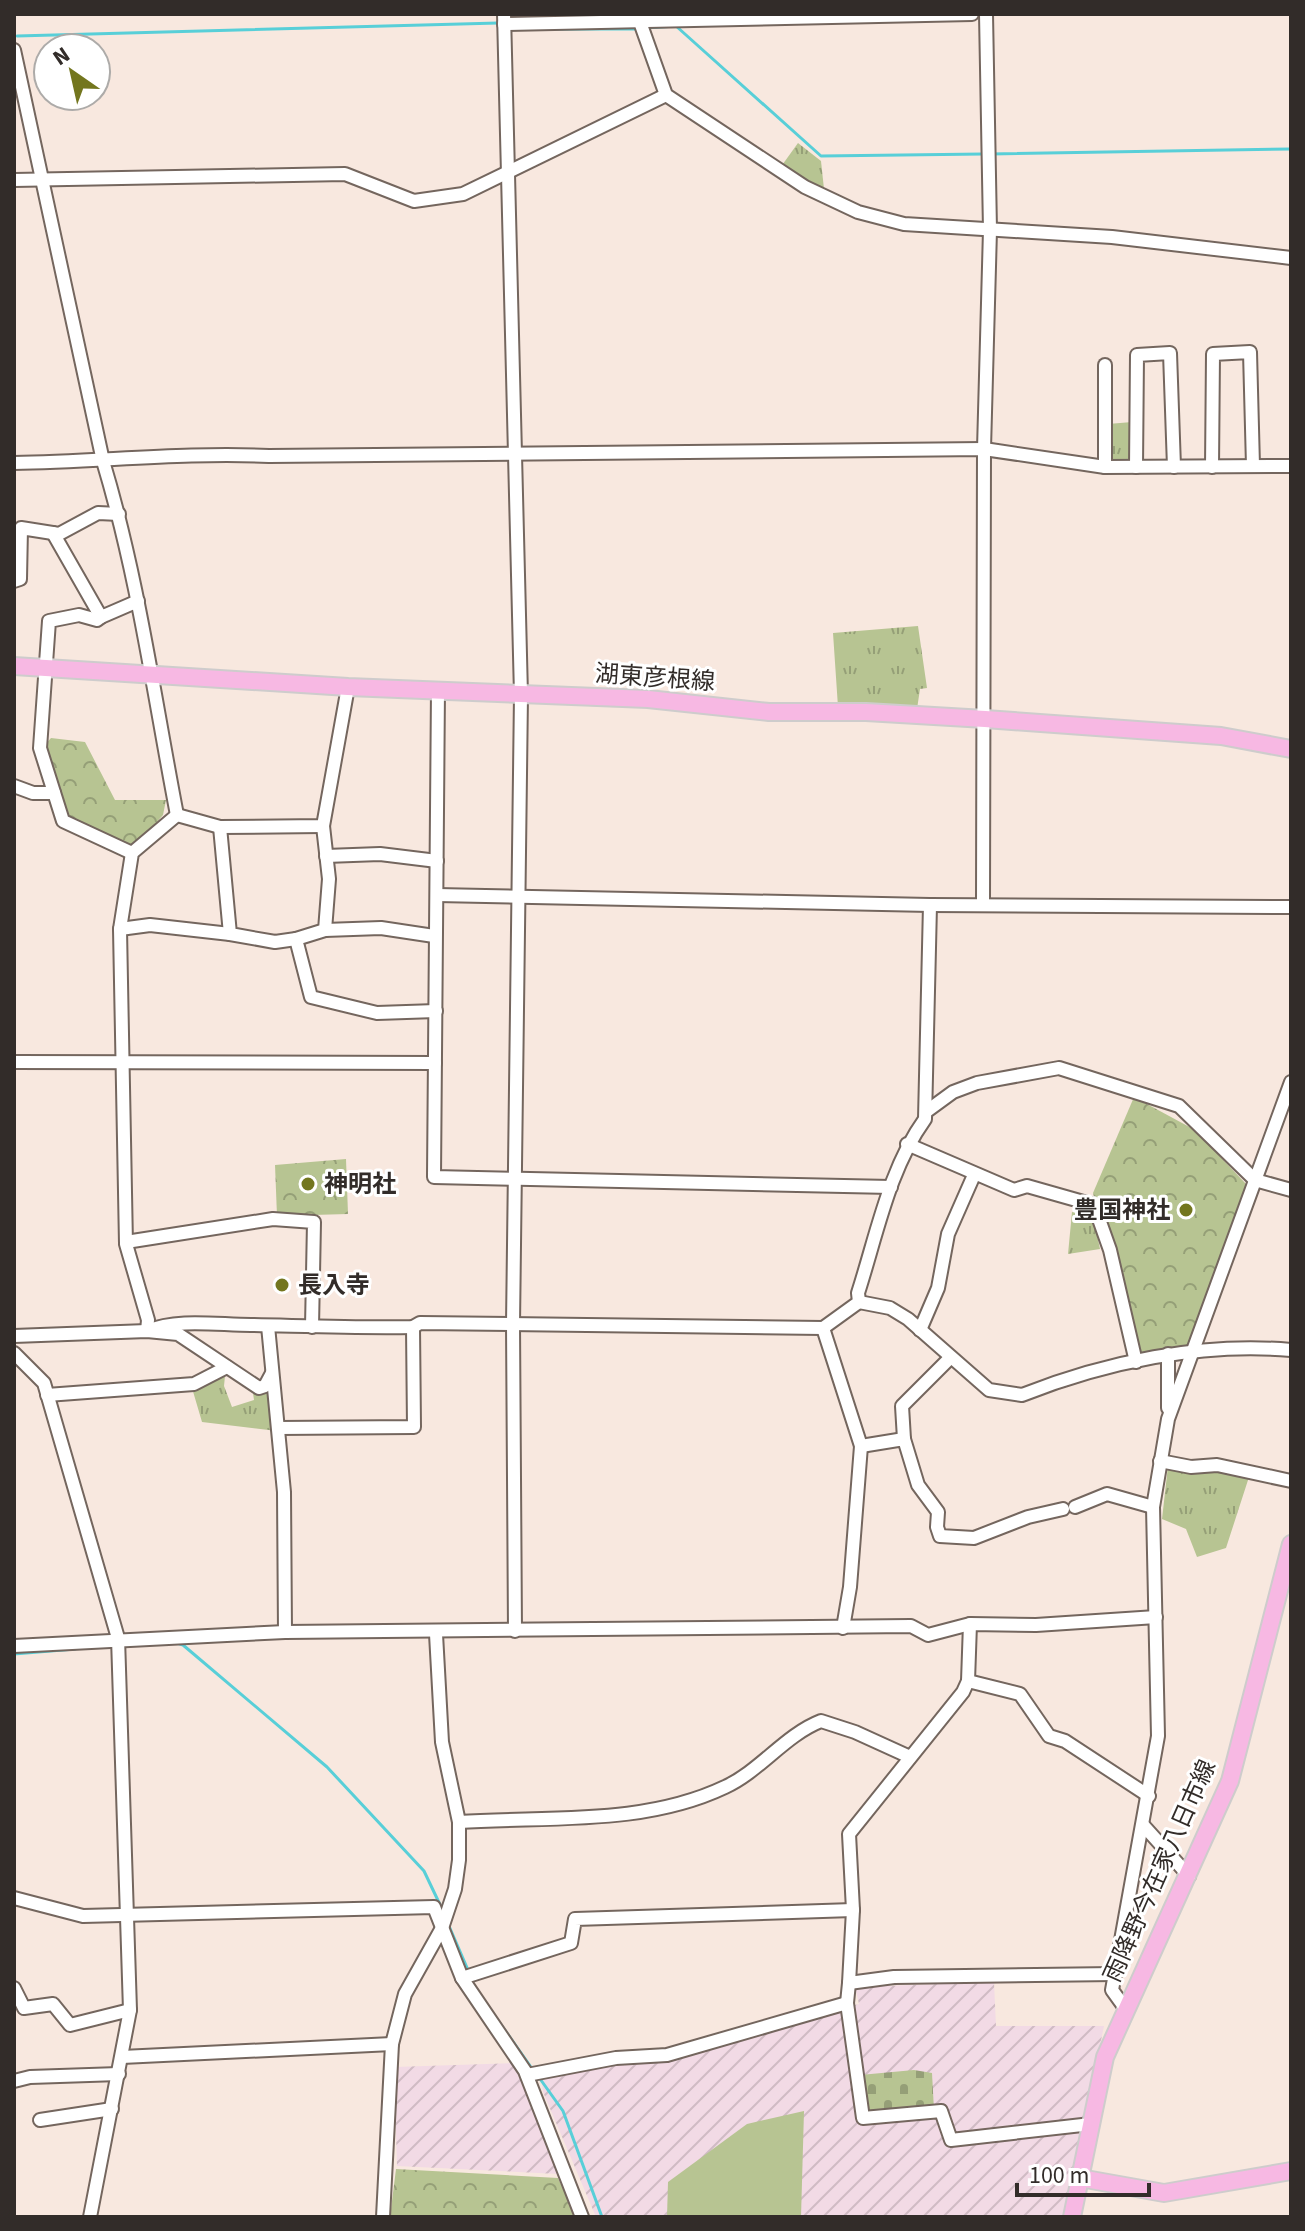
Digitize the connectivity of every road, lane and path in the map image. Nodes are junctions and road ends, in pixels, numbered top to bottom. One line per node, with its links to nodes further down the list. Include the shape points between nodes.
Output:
1 (972, 14): 3 (street)
2 (986, 14): 11 (street)
3 (664, 18): 5 (street)
4 (504, 19): 5 (street); 8 (street)
5 (640, 22): 7 (street)
6 (14, 50): 9 (street)
7 (666, 95): 8 (street); 11 (street, via 805,187 858,212 904,224)
8 (507, 173): 9 (street, via 463,194 414,201 345,174); 15 (street)
9 (42, 179): 10 (street); 16 (street)
10 (14, 180)
11 (990, 230): 12 (street, via 1153,240); 14 (street)
12 (1291, 258)
13 (1105, 365): 20 (street)
14 (984, 449): 15 (street); 20 (street); 35 (street)
15 (516, 453): 16 (street, via 205,453); 34 (street)
16 (103, 461): 17 (street); 24 (street)
17 (14, 463)
18 (1253, 466): 19 (street); 23 (street); 23 (street, via 1250,352 1213,354)
19 (1291, 466)
20 (1105, 467): 21 (street)
21 (1136, 467): 22 (street); 22 (street, via 1137,355 1170,353)
22 (1174, 467): 23 (street)
23 (1212, 467)
24 (119, 514): 25 (street, via 98,513); 27 (street)
25 (53, 533): 26 (street, via 21,528 20,579); 28 (street)
26 (14, 581)
27 (138, 601): 28 (street); 31 (street)
28 (101, 617): 30 (street, via 49,621)
29 (14, 666): 30 (main road, 湖東彦根線)
30 (47, 667): 31 (main road, 湖東彦根線); 38 (street, via 40,748)
31 (152, 675): 32 (main road, 湖東彦根線); 39 (street)
32 (348, 687): 33 (main road, 湖東彦根線); 40 (street)
33 (438, 689): 34 (main road, 湖東彦根線); 44 (street)
34 (521, 695): 35 (main road, 湖東彦根線, via 648,699 769,712); 46 (street)
35 (985, 719): 36 (main road, 湖東彦根線, via 1205,735); 47 (street)
36 (1291, 749)
37 (14, 786): 38 (street)
38 (54, 793): 42 (street, via 63,821)
39 (177, 815): 41 (street); 42 (street)
40 (323, 826): 41 (street); 43 (street)
41 (220, 827): 52 (street)
42 (132, 853): 50 (street)
43 (326, 856): 44 (street, via 380,854); 51 (street)
44 (437, 861): 45 (street)
45 (437, 895): 46 (street); 53 (street)
46 (520, 898): 48 (street); 63 (street)
47 (983, 903): 48 (street); 49 (street)
48 (930, 905): 60 (street)
49 (1291, 907)
50 (120, 929): 52 (street, via 150,925); 57 (street)
51 (325, 930): 53 (street, via 381,928); 54 (street)
52 (230, 934): 54 (street, via 275,942)
53 (434, 936): 55 (street)
54 (296, 939): 55 (street, via 311,997 377,1013)
55 (436, 1011): 58 (street)
56 (14, 1062): 57 (street)
57 (122, 1063): 58 (street); 67 (street)
58 (435, 1063): 63 (street, via 434,1177)
59 (1291, 1082): 64 (street)
60 (927, 1111): 61 (street); 64 (street, via 977,1083 1059,1068 1179,1106)
61 (907, 1144): 62 (street); 65 (street)
62 (974, 1175): 74 (street, via 948,1234 938,1288); 82 (street, via 1014,1190 1027,1186 1094,1205)
63 (515, 1179): 65 (street); 69 (street)
64 (1255, 1180): 66 (street); 78 (street)
65 (891, 1187): 68 (street)
66 (1291, 1190)
67 (126, 1242): 71 (street, via 273,1219 314,1222); 75 (street)
68 (859, 1302): 73 (street); 74 (street, via 890,1308)
69 (513, 1324): 72 (street); 73 (street); 97 (street)
70 (268, 1326): 71 (street); 75 (street, via 162,1324); 84 (street)
71 (312, 1327): 72 (street)
72 (413, 1327): 87 (street, via 414,1427)
73 (823, 1328): 89 (street)
74 (920, 1330): 81 (street)
75 (147, 1331): 76 (street); 83 (street, via 178,1334)
76 (14, 1336)
77 (1291, 1350): 78 (street)
78 (1192, 1352): 80 (street); 86 (street)
79 (14, 1353): 85 (street, via 44,1383)
80 (1168, 1354): 82 (street); 86 (street)
81 (950, 1358): 82 (street, via 989,1390 1009,1395); 88 (street, via 902,1406)
82 (1136, 1362)
83 (227, 1367): 84 (street, via 259,1388); 85 (street, via 194,1384)
84 (272, 1373): 87 (street)
85 (47, 1395): 100 (street)
86 (1168, 1419): 90 (street)
87 (278, 1428): 98 (street)
88 (904, 1439): 89 (street); 92 (street, via 918,1485 938,1512 940,1536 974,1538 1107,1494)
89 (861, 1446): 96 (street)
90 (1160, 1461): 91 (street, via 1217,1465); 92 (street)
91 (1291, 1481)
92 (1153, 1507): 94 (street)
93 (1291, 1544): 107 (main road, 雨降野今在家八日市線, via 1230,1781)
94 (1156, 1617): 95 (street); 104 (street, via 1158,1736)
95 (970, 1624): 96 (street, via 928,1635 911,1626); 102 (street)
96 (843, 1628): 97 (street)
97 (515, 1631): 99 (street)
98 (285, 1632): 99 (street); 100 (street)
99 (436, 1634): 105 (street, via 442,1742)
100 (118, 1638): 101 (street); 110 (street)
101 (14, 1646)
102 (968, 1681): 103 (street); 104 (street, via 1020,1694 1049,1736)
103 (910, 1757): 105 (street, via 821,1721 729,1786 678,1804 579,1818); 109 (street, via 849,1834)
104 (1149, 1796): 106 (street)
105 (459, 1822): 111 (street, via 459,1860)
106 (1143, 1825): 107 (street); 112 (street)
107 (1189, 1876): 117 (main road, 雨降野今在家八日市線)
108 (14, 1898): 110 (street, via 83,1916)
109 (853, 1910): 113 (street, via 575,1919 571,1943); 114 (street)
110 (128, 1914): 111 (street, via 434,1907); 118 (street)
111 (442, 1928): 113 (street); 119 (street, via 405,1994)
112 (1115, 1974): 114 (street, via 894,1977); 117 (street, via 1112,1990)
113 (467, 1976): 122 (street)
114 (849, 1983): 116 (street)
115 (14, 1988): 118 (street, via 24,2008 53,2004 70,2025)
116 (847, 2003): 122 (street, via 667,2055 616,2058); 126 (street, via 863,2118 941,2111 951,2140)
117 (1125, 2008): 126 (main road, 雨降野今在家八日市線, via 1105,2057)
118 (130, 2010): 120 (street)
119 (392, 2044): 120 (street); 130 (street)
120 (122, 2057): 121 (street)
121 (119, 2074): 123 (street); 124 (street)
122 (527, 2075): 131 (street)
123 (14, 2081)
124 (112, 2109): 125 (street); 129 (street)
125 (40, 2120)
126 (1091, 2124): 128 (main road, 雨降野今在家八日市線)
127 (1291, 2171): 128 (main road, via 1164,2193)
128 (1080, 2178): 132 (main road, 雨降野今在家八日市線)
129 (90, 2217)
130 (383, 2217)
131 (582, 2217)
132 (1072, 2217)

